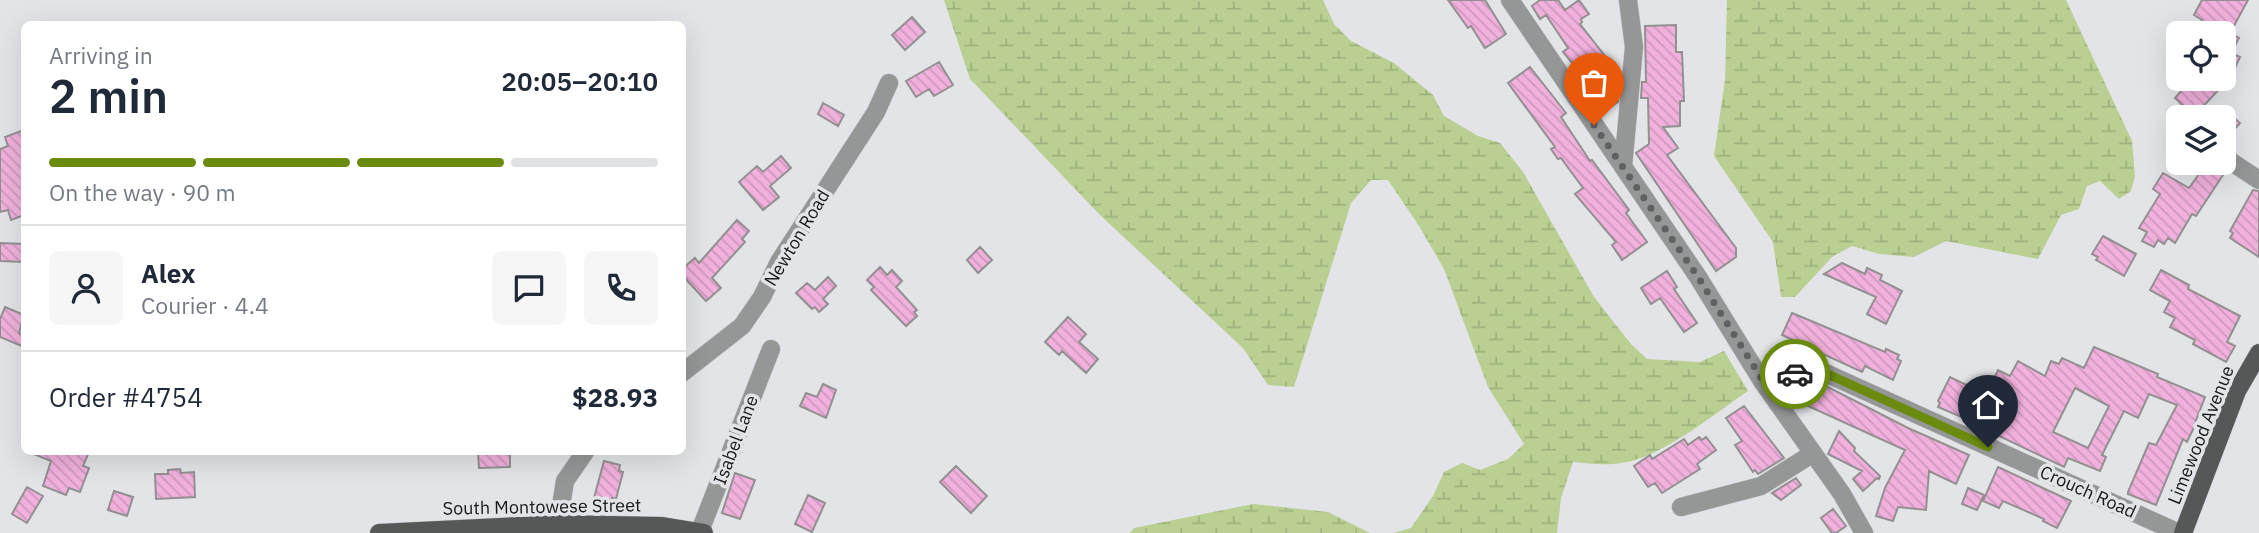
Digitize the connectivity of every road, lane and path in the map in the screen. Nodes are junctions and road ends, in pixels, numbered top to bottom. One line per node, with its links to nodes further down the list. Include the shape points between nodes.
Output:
1 (1510, 0): 5 (street)
2 (1627, 1): 5 (street, via 1634,47)
3 (889, 83): 9 (street, Newton Road, via 876,112 743,326)
4 (2236, 165): 6 (street)
5 (1623, 167): 10 (street)
6 (2259, 180)
7 (771, 349): 15 (street, Isabel Lane)
8 (2259, 353): 18 (main road, Limewood Avenue, via 2237,391)
9 (686, 370)
10 (1770, 392): 11 (street); 18 (street, Crouch Road, via 1805,369 1821,371)
11 (1812, 454): 13 (street, via 1760,486); 17 (street)
12 (583, 455): 14 (street, via 565,481)
13 (1681, 507)
14 (558, 524): 15 (main road, South Montowese Street, via 661,526); 16 (main road, South Montowese Street)
15 (702, 532)
16 (379, 533)
17 (1864, 533)
18 (2181, 533)

